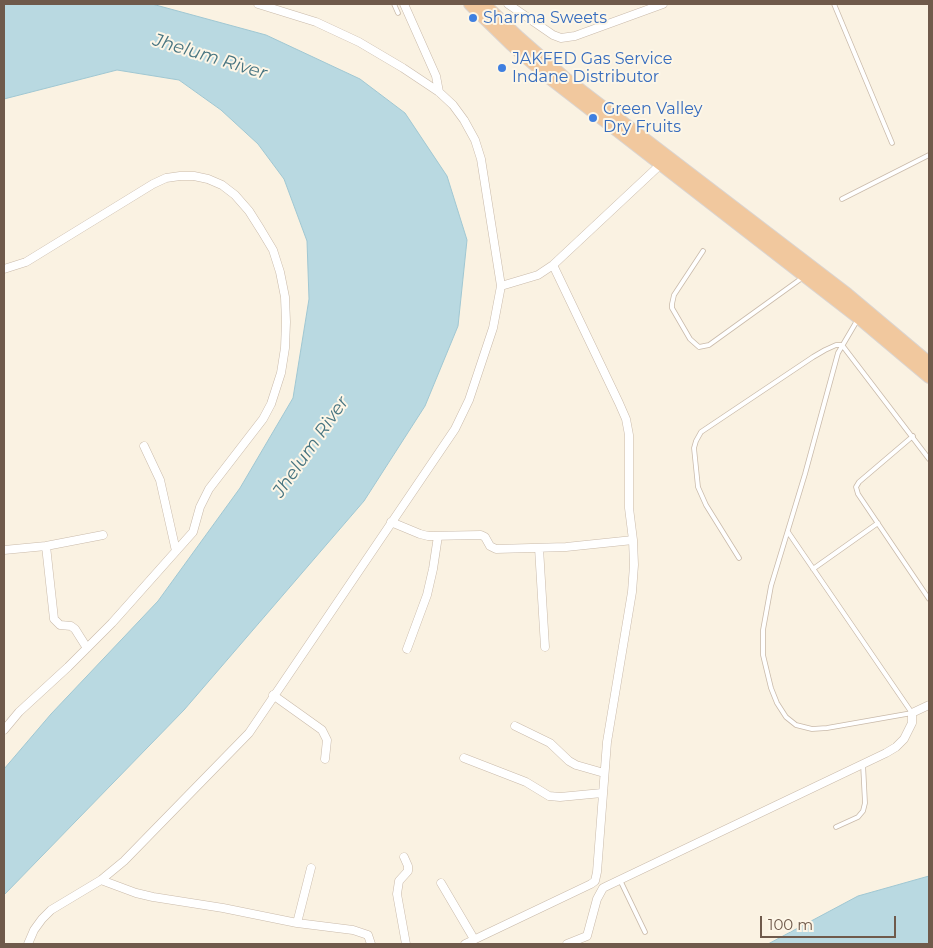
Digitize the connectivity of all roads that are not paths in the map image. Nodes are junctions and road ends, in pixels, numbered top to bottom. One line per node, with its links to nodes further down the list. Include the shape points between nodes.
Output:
1 (258, 4): 10 (street, via 316,22 359,42)
2 (394, 4): 9 (lane)
3 (404, 4): 10 (street, via 436,76)
4 (470, 4): 13 (highway, via 551,79)
5 (484, 4): 18 (highway, via 566,79)
6 (508, 4): 7 (street, via 561,38 575,36)
7 (663, 4)
8 (834, 4): 11 (lane)
9 (398, 12)
10 (439, 92): 19 (street, via 453,105 475,140 481,159)
11 (892, 143)
12 (929, 155): 14 (lane)
13 (661, 164): 16 (street); 18 (highway)
14 (842, 199)
15 (703, 251): 18 (lane, via 674,295 672,304 690,340 699,347 708,345)
16 (553, 265): 19 (street, via 538,275); 32 (street, via 626,419)
17 (4, 268): 36 (street, via 26,262 166,178 194,176 222,185 235,195 261,230 273,250 285,297 285,348 281,373 263,419 209,489 193,532)
18 (809, 272): 20 (highway)
19 (501, 286): 27 (street, via 490,336 469,400 455,429)
20 (862, 314): 21 (lane); 22 (highway); 23 (highway)
21 (842, 345): 24 (lane); 29 (lane); 37 (lane, via 813,357 698,436 694,448 698,487)
22 (929, 363)
23 (929, 377)
24 (913, 436): 26 (lane); 28 (lane, via 856,487)
25 (144, 446): 36 (street, via 160,480)
26 (929, 458)
27 (391, 522): 31 (street, via 420,534); 43 (street)
28 (878, 523): 38 (lane); 39 (lane)
29 (788, 532): 38 (lane); 45 (lane, via 771,586 762,643 771,688 786,717 796,725 812,729)
30 (103, 535): 33 (street)
31 (438, 536): 34 (street, via 482,535 496,549); 42 (street, via 427,595)
32 (633, 540): 34 (street); 51 (street, via 632,592)
33 (46, 546): 35 (street); 41 (street, via 54,619 60,625 75,629)
34 (539, 548): 40 (street)
35 (4, 550)
36 (176, 552): 41 (street)
37 (740, 558)
38 (812, 569): 45 (lane)
39 (929, 600)
40 (545, 647)
41 (87, 648): 47 (street, via 18,712)
42 (407, 648)
43 (273, 695): 49 (street, via 322,730 327,740); 56 (street, via 248,733 124,861)
44 (929, 705): 45 (street)
45 (912, 713): 50 (street, via 912,722 904,739 896,747)
46 (514, 726): 51 (street, via 550,743 576,765)
47 (4, 730)
48 (464, 758): 52 (street, via 526,782 549,796)
49 (325, 759)
50 (863, 764): 53 (lane, via 863,811 858,817); 57 (street)
51 (604, 773): 52 (street)
52 (602, 793): 61 (street, via 595,880)
53 (836, 827)
54 (404, 857): 64 (street, via 408,870 399,881 397,894)
55 (312, 868): 59 (street)
56 (101, 880): 59 (street, via 145,895); 62 (street, via 51,910 34,930)
57 (620, 880): 60 (lane); 66 (street, via 603,888 587,936)
58 (441, 883): 61 (street)
59 (297, 923): 63 (street, via 359,932 368,936)
60 (645, 932)
61 (474, 939): 65 (street)
62 (28, 944)
63 (370, 944)
64 (406, 944)
65 (464, 944)
66 (567, 944)

